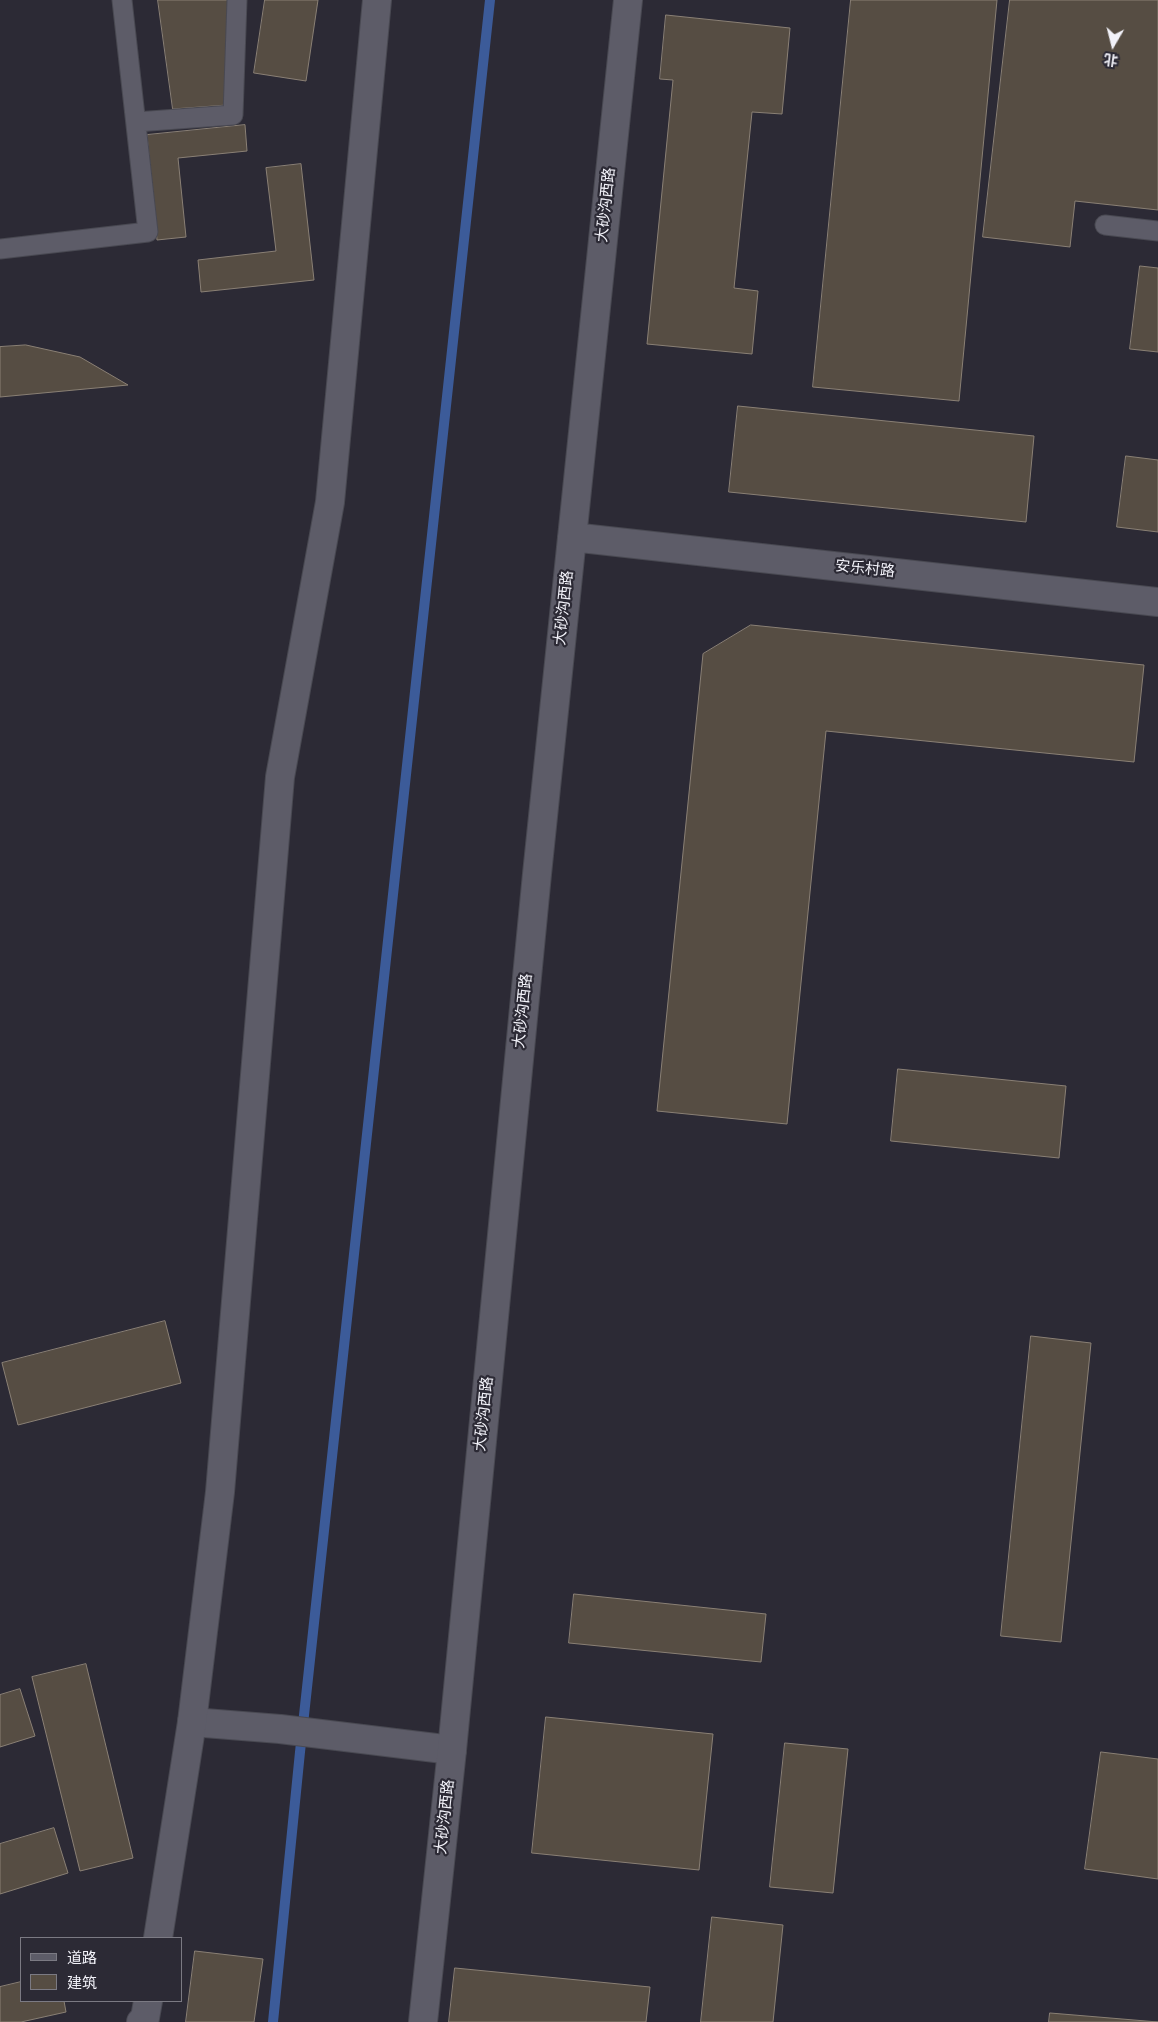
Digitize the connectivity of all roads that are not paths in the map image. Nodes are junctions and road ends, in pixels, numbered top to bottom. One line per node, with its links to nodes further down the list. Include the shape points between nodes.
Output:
1 (122, 0): 5 (lane)
2 (237, 0): 5 (lane, via 233,115)
3 (377, 0): 11 (street, via 330,502 280,777 220,1492)
4 (628, 0): 9 (street, 大砂沟西路)
5 (136, 122): 8 (lane, via 148,232)
6 (1105, 225): 7 (lane)
7 (1158, 231)
8 (0, 250)
9 (572, 537): 10 (street, 安乐村路); 12 (street, 大砂沟西路)
10 (1158, 602)
11 (192, 1722): 12 (street); 13 (street)
12 (452, 1750): 16 (street, 大砂沟西路)
13 (158, 1937)
14 (148, 2002): 15 (street)
15 (141, 2022)
16 (423, 2022)

